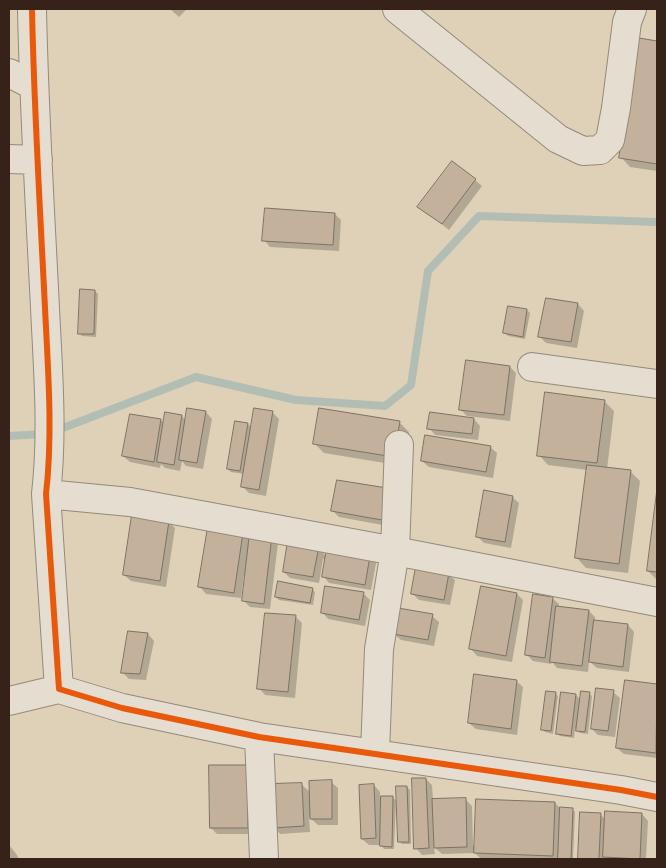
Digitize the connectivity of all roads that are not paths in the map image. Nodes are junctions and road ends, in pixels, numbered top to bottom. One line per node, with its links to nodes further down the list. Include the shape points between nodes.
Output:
1 (32, 9): 5 (street)
2 (397, 9): 3 (street, via 558,139 583,151 600,150 610,140 627,22)
3 (632, 9)
4 (9, 73): 5 (street)
5 (33, 86): 7 (street)
6 (9, 159): 7 (street)
7 (38, 160): 11 (street, via 49,393 50,464)
8 (532, 367): 9 (street)
9 (657, 384)
10 (399, 445): 12 (street)
11 (46, 494): 12 (street, via 130,502); 14 (street)
12 (395, 551): 13 (street); 17 (street, via 379,650)
13 (657, 602)
14 (60, 689): 15 (street); 16 (street, via 122,708)
15 (9, 701)
16 (259, 736): 17 (street); 19 (street)
17 (376, 753): 18 (street)
18 (657, 797)
19 (264, 859)

